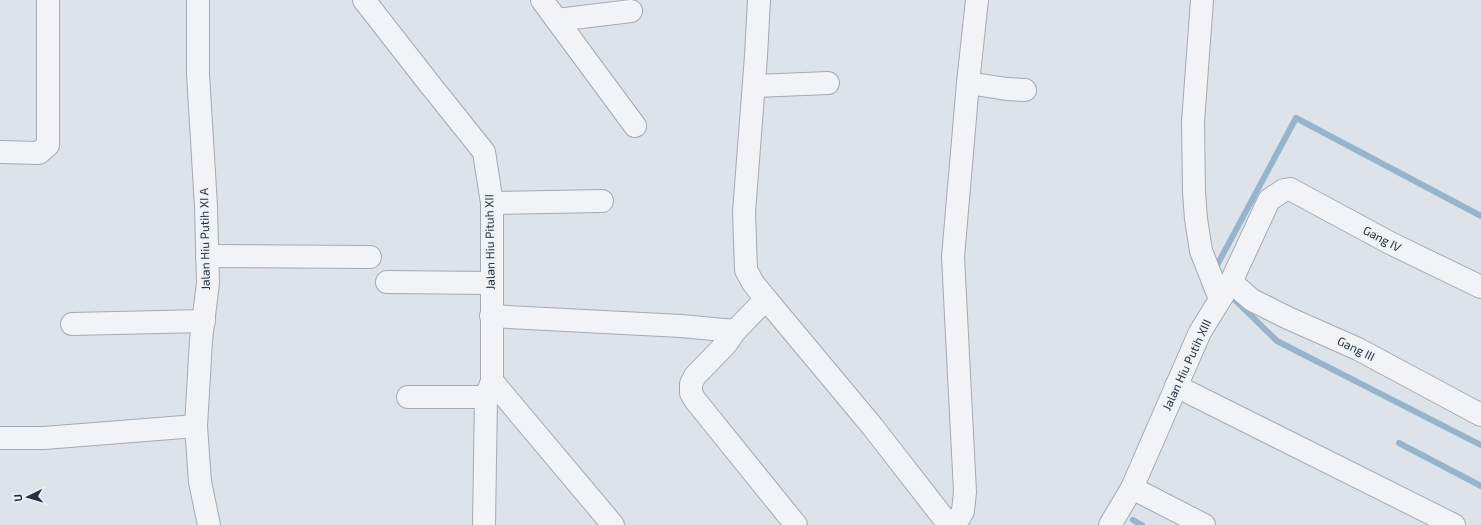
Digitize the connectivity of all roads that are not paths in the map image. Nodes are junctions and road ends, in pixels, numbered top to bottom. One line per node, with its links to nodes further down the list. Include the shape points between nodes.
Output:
1 (48, 0): 15 (street, via 48,145 39,153)
2 (198, 0): 19 (street, Jalan Hiu Putih XI A, via 198,74)
3 (364, 0): 18 (street, Jalan Hiu Pituh XII, via 484,152)
4 (542, 0): 9 (street)
5 (759, 0): 12 (street)
6 (977, 0): 10 (street)
7 (1202, 0): 24 (street, via 1193,122 1196,219 1201,251)
8 (631, 11): 9 (street)
9 (557, 20): 14 (street)
10 (968, 83): 13 (street); 42 (street, via 953,257 965,492 963,511)
11 (828, 84): 12 (street)
12 (754, 86): 25 (street, via 744,212 746,270)
13 (1026, 90)
14 (635, 126)
15 (0, 152)
16 (1284, 190): 23 (street, Gang IV, via 1290,189 1390,243); 24 (street, Jalan Hiu Putih XIII, via 1269,200)
17 (602, 201): 18 (street)
18 (492, 204): 22 (street, Jalan Hiu Pituh XII)
19 (207, 256): 20 (street); 27 (street, Jalan Hiu Putih XI A, via 208,283)
20 (370, 257)
21 (387, 282): 22 (street)
22 (491, 283): 26 (street, Jalan Hiu Pituh XII)
23 (1481, 287)
24 (1226, 291): 30 (street, Jalan Hiu Putih XIII, via 1200,332); 33 (street, Gang III, via 1252,300 1358,349)
25 (766, 299): 29 (street); 41 (street, via 872,426)
26 (491, 316): 29 (street); 31 (street, Jalan Hiu Pituh XII)
27 (204, 321): 28 (street); 34 (street, Jalan Hiu Putih XI A)
28 (72, 324)
29 (736, 331): 40 (street, via 695,376 691,384 691,393)
30 (1176, 386): 36 (street, Jalan Hiu Putih XIII); 45 (street)
31 (489, 389): 32 (street); 38 (street, Jalan Hiu Pituh XII); 39 (street)
32 (408, 397)
33 (1481, 415)
34 (196, 426): 35 (street, via 44,438); 37 (street, Jalan Hiu Putih XI A, via 200,482)
35 (0, 438)
36 (1132, 488): 43 (street, Jalan Hiu Putih XIII); 44 (street)
37 (209, 525)
38 (484, 525)
39 (613, 525)
40 (796, 525)
41 (949, 525)
42 (955, 525)
43 (1110, 525)
44 (1204, 525)
45 (1454, 525)

